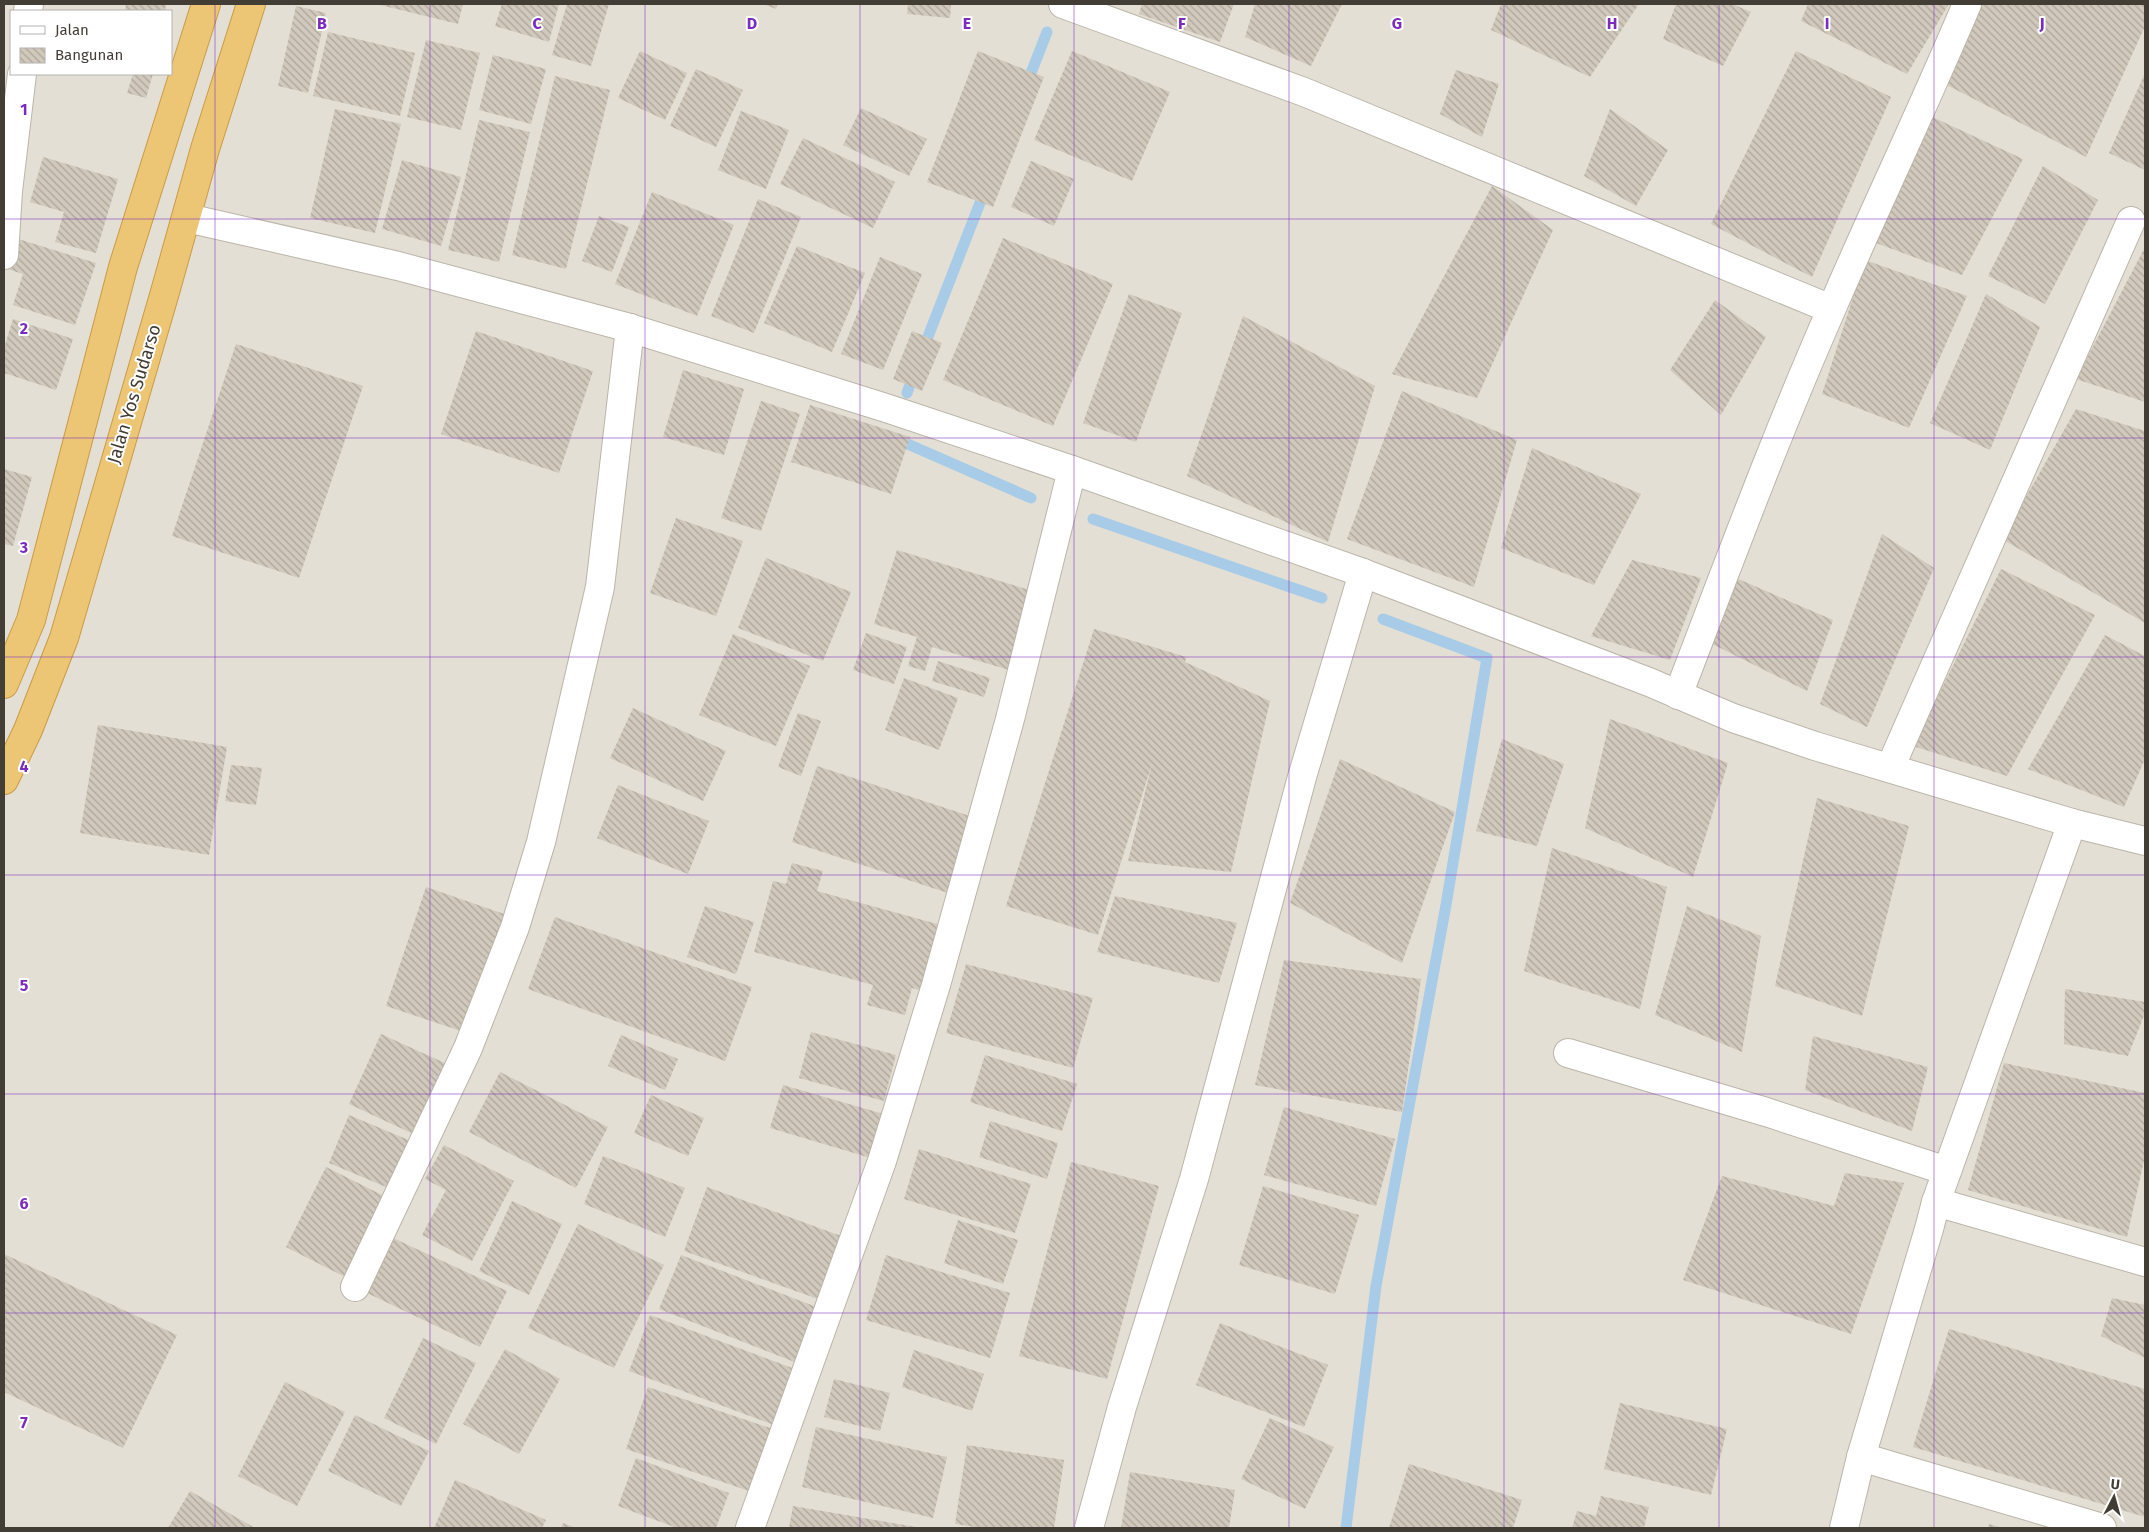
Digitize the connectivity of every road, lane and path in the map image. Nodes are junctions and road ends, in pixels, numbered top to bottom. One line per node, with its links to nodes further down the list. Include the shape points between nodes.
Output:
1 (206, 4): 11 (highway, via 123,266)
2 (252, 4): 6 (highway, Jalan Yos Sudarso, via 205,149)
3 (1063, 4): 9 (street, via 1304,92)
4 (1967, 4): 9 (street)
5 (22, 75): 8 (street)
6 (187, 218): 10 (street, via 398,266); 12 (highway, Jalan Yos Sudarso)
7 (2131, 221): 17 (street)
8 (4, 255)
9 (1831, 309): 16 (street)
10 (630, 328): 13 (street); 25 (street, via 600,587 541,842 515,927 468,1048)
11 (84, 420): 12 (highway); 15 (highway, via 31,620)
12 (122, 433): 18 (highway, Jalan Yos Sudarso, via 64,638 28,730)
13 (1072, 470): 14 (street); 27 (street, via 1010,719 933,994 882,1161)
14 (1363, 573): 16 (street); 28 (street, via 1302,778 1194,1179 1122,1407)
15 (4, 684)
16 (1678, 694): 17 (street, via 1733,718)
17 (1890, 768): 19 (street)
18 (4, 780)
19 (2072, 823): 20 (street); 22 (street)
20 (2145, 841)
21 (1568, 1053): 22 (street, via 1766,1112)
22 (1947, 1171): 23 (street)
23 (1936, 1202): 24 (street); 26 (street)
24 (2145, 1262)
25 (355, 1287)
26 (1861, 1457): 29 (street); 30 (street)
27 (750, 1528)
28 (1089, 1528)
29 (1844, 1528)
30 (2102, 1528)

